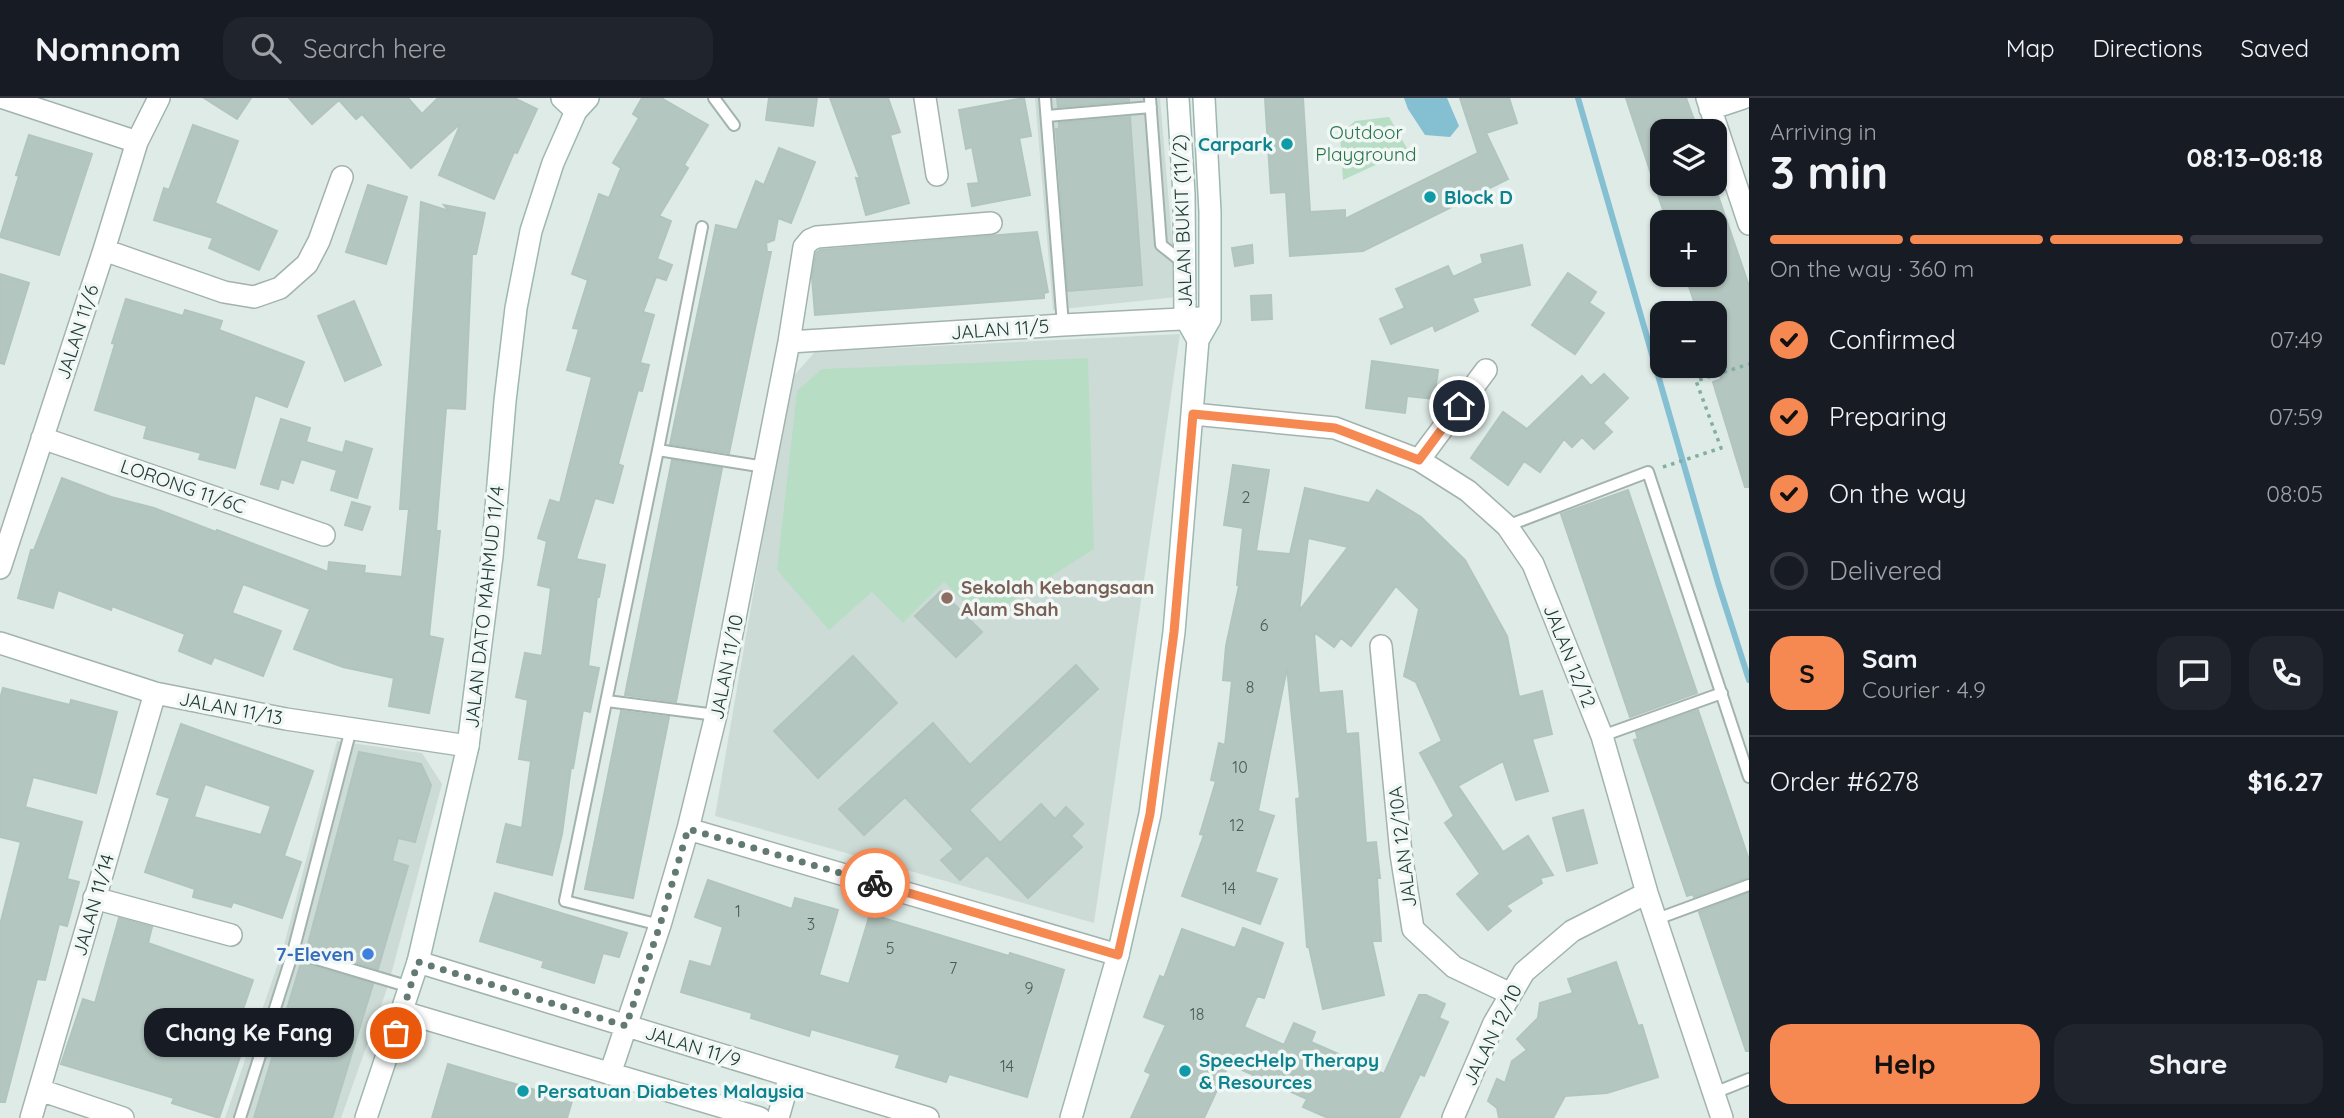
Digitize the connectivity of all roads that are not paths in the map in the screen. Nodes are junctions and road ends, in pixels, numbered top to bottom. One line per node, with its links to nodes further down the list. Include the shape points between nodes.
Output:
1 (5, 98): 14 (street)
2 (159, 98): 14 (street, JALAN 11/6)
3 (714, 98): 13 (lane)
4 (925, 98): 15 (street)
5 (1045, 98): 12 (lane)
6 (1178, 98): 21 (street, JALAN BUKIT (11/2))
7 (1204, 98): 23 (street, JALAN BUKIT (11/2))
8 (1743, 98): 11 (street)
9 (575, 102): 44 (street, JALAN DATO MAHMUD 11/4, via 531,231 516,308)
10 (1151, 103): 12 (lane); 21 (lane, via 1161,245)
11 (1708, 103): 18 (street)
12 (1047, 116): 24 (lane)
13 (734, 125)
14 (137, 142): 20 (street, JALAN 11/6)
15 (937, 175)
16 (342, 177): 20 (street, via 307,264 280,288 254,297 223,292)
17 (991, 223): 26 (street, JALAN 11/10, via 817,237 807,242)
18 (1749, 224)
19 (702, 227): 30 (lane)
20 (104, 250): 29 (street, JALAN 11/6)
21 (1185, 264): 22 (street, JALAN BUKIT (11/2))
22 (1185, 317): 23 (street, JALAN 11/5); 24 (street, JALAN 11/5); 25 (street, JALAN BUKIT (11/2))
23 (1210, 319): 25 (street, JALAN BUKIT (11/2))
24 (1063, 325): 26 (street, JALAN 11/5)
25 (1198, 340): 28 (street, JALAN BUKIT (11/2))
26 (789, 342): 32 (street, JALAN 11/10)
27 (1486, 370): 31 (street)
28 (1193, 414): 31 (street, JALAN 12/12, via 1335,428); 54 (street, JALAN BUKIT (11/2), via 1174,632 1150,814)
29 (42, 438): 34 (street, LORONG 11/6C); 35 (street, JALAN 11/6)
30 (658, 450): 32 (lane); 40 (lane)
31 (1419, 460): 33 (street, JALAN 12/12, via 1468,491)
32 (765, 467): 41 (street, JALAN 11/10)
33 (1507, 526): 39 (lane, via 1648,472); 43 (street, JALAN 12/12, via 1533,564)
34 (324, 535)
35 (0, 568)
36 (0, 643): 38 (street, JALAN 11/13)
37 (1381, 646): 57 (street, JALAN 12/10A, via 1401,855 1413,929 1454,967)
38 (155, 693): 42 (street, JALAN 11/13); 49 (street, JALAN 11/14)
39 (1722, 693): 43 (lane); 45 (lane)
40 (607, 701): 41 (lane); 51 (lane, via 565,901)
41 (716, 715): 46 (street, JALAN 11/10)
42 (351, 729): 44 (street, JALAN 11/13); 53 (lane)
43 (1602, 736): 48 (street, JALAN 12/12)
44 (468, 746): 55 (street, JALAN DATO MAHMUD 11/4)
45 (1749, 777)
46 (688, 829): 51 (street, JALAN 11/10); 54 (street)
47 (1749, 885): 50 (lane)
48 (1647, 893): 50 (street, JALAN 12/12); 57 (street, JALAN 12/10, via 1572,931 1524,972)
49 (94, 898): 52 (street); 63 (street, JALAN 11/14)
50 (1657, 919): 64 (street, JALAN 12/12)
51 (660, 925): 59 (street, JALAN 11/10)
52 (231, 935)
53 (293, 952): 56 (lane); 67 (lane)
54 (1118, 955): 72 (street, JALAN BUKIT (11/2))
55 (418, 962): 56 (street, JALAN DATO MAHMUD 11/4); 59 (street, JALAN 11/9)
56 (410, 987): 58 (street, JALAN DATO MAHMUD 11/4)
57 (1511, 994): 73 (street, JALAN 12/10)
58 (403, 1012): 60 (street); 68 (street, JALAN DATO MAHMUD 11/4)
59 (626, 1026): 60 (street, JALAN 11/10); 61 (street, JALAN 11/9)
60 (610, 1074): 69 (street)
61 (790, 1076): 70 (street); 71 (street, JALAN 11/9)
62 (1749, 1079): 64 (lane)
63 (40, 1090): 65 (street, JALAN 11/14); 66 (street)
64 (1714, 1093): 74 (street, JALAN 12/12)
65 (31, 1118)
66 (123, 1118)
67 (240, 1118)
68 (366, 1118)
69 (760, 1118)
70 (778, 1118)
71 (928, 1118)
72 (1071, 1118)
73 (1453, 1118)
74 (1722, 1118)

